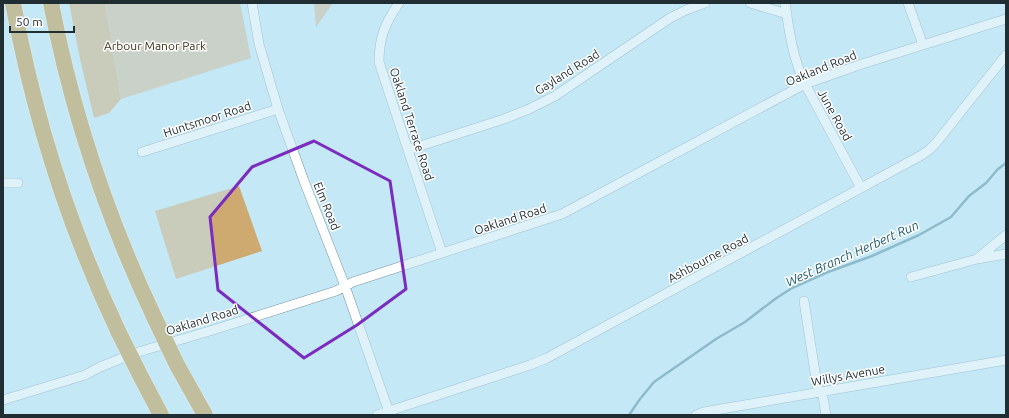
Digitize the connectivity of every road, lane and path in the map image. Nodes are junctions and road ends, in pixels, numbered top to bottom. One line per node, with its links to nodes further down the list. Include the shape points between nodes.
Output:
1 (13, 3): 31 (highway, bridge, via 33,97 54,170 84,255 140,377)
2 (51, 3): 32 (highway, bridge, via 65,68 92,163 121,243 177,365)
3 (252, 3): 14 (street, Elm Road, via 259,44)
4 (399, 3): 15 (street, Oakland Terrace Road, via 381,36 379,50 380,62)
5 (705, 3): 15 (street, Gayland Road, via 670,18 555,96 529,109)
6 (750, 3): 9 (street)
7 (785, 3): 9 (street, June Road)
8 (908, 3): 11 (street)
9 (787, 14): 13 (street, June Road, via 794,57)
10 (1006, 19): 11 (street, Oakland Road)
11 (923, 45): 13 (street, Oakland Road)
12 (1006, 55): 19 (street, Ashbourne Road, via 929,150)
13 (805, 84): 19 (street, June Road); 21 (street, Oakland Road, via 562,214)
14 (278, 109): 16 (street, Huntsmoor Road); 25 (street, Elm Road)
15 (408, 150): 21 (street, Oakland Terrace Road)
16 (142, 152)
17 (3, 183): 18 (street)
18 (18, 183)
19 (861, 188): 30 (street, Ashbourne Road, via 543,360)
20 (1006, 235): 23 (street)
21 (442, 253): 25 (street, Oakland Road)
22 (1006, 254): 23 (street)
23 (977, 259): 24 (street)
24 (911, 277)
25 (345, 286): 29 (street, Oakland Road, via 212,330 135,352 85,375); 30 (street, Elm Road)
26 (804, 301): 28 (street)
27 (1006, 360): 28 (street, Willys Avenue)
28 (820, 392): 34 (street, Willys Avenue); 35 (street)
29 (3, 400)
30 (389, 413): 33 (street, Ashbourne Road)
31 (161, 415)
32 (205, 415)
33 (377, 415)
34 (696, 415)
35 (826, 415)

